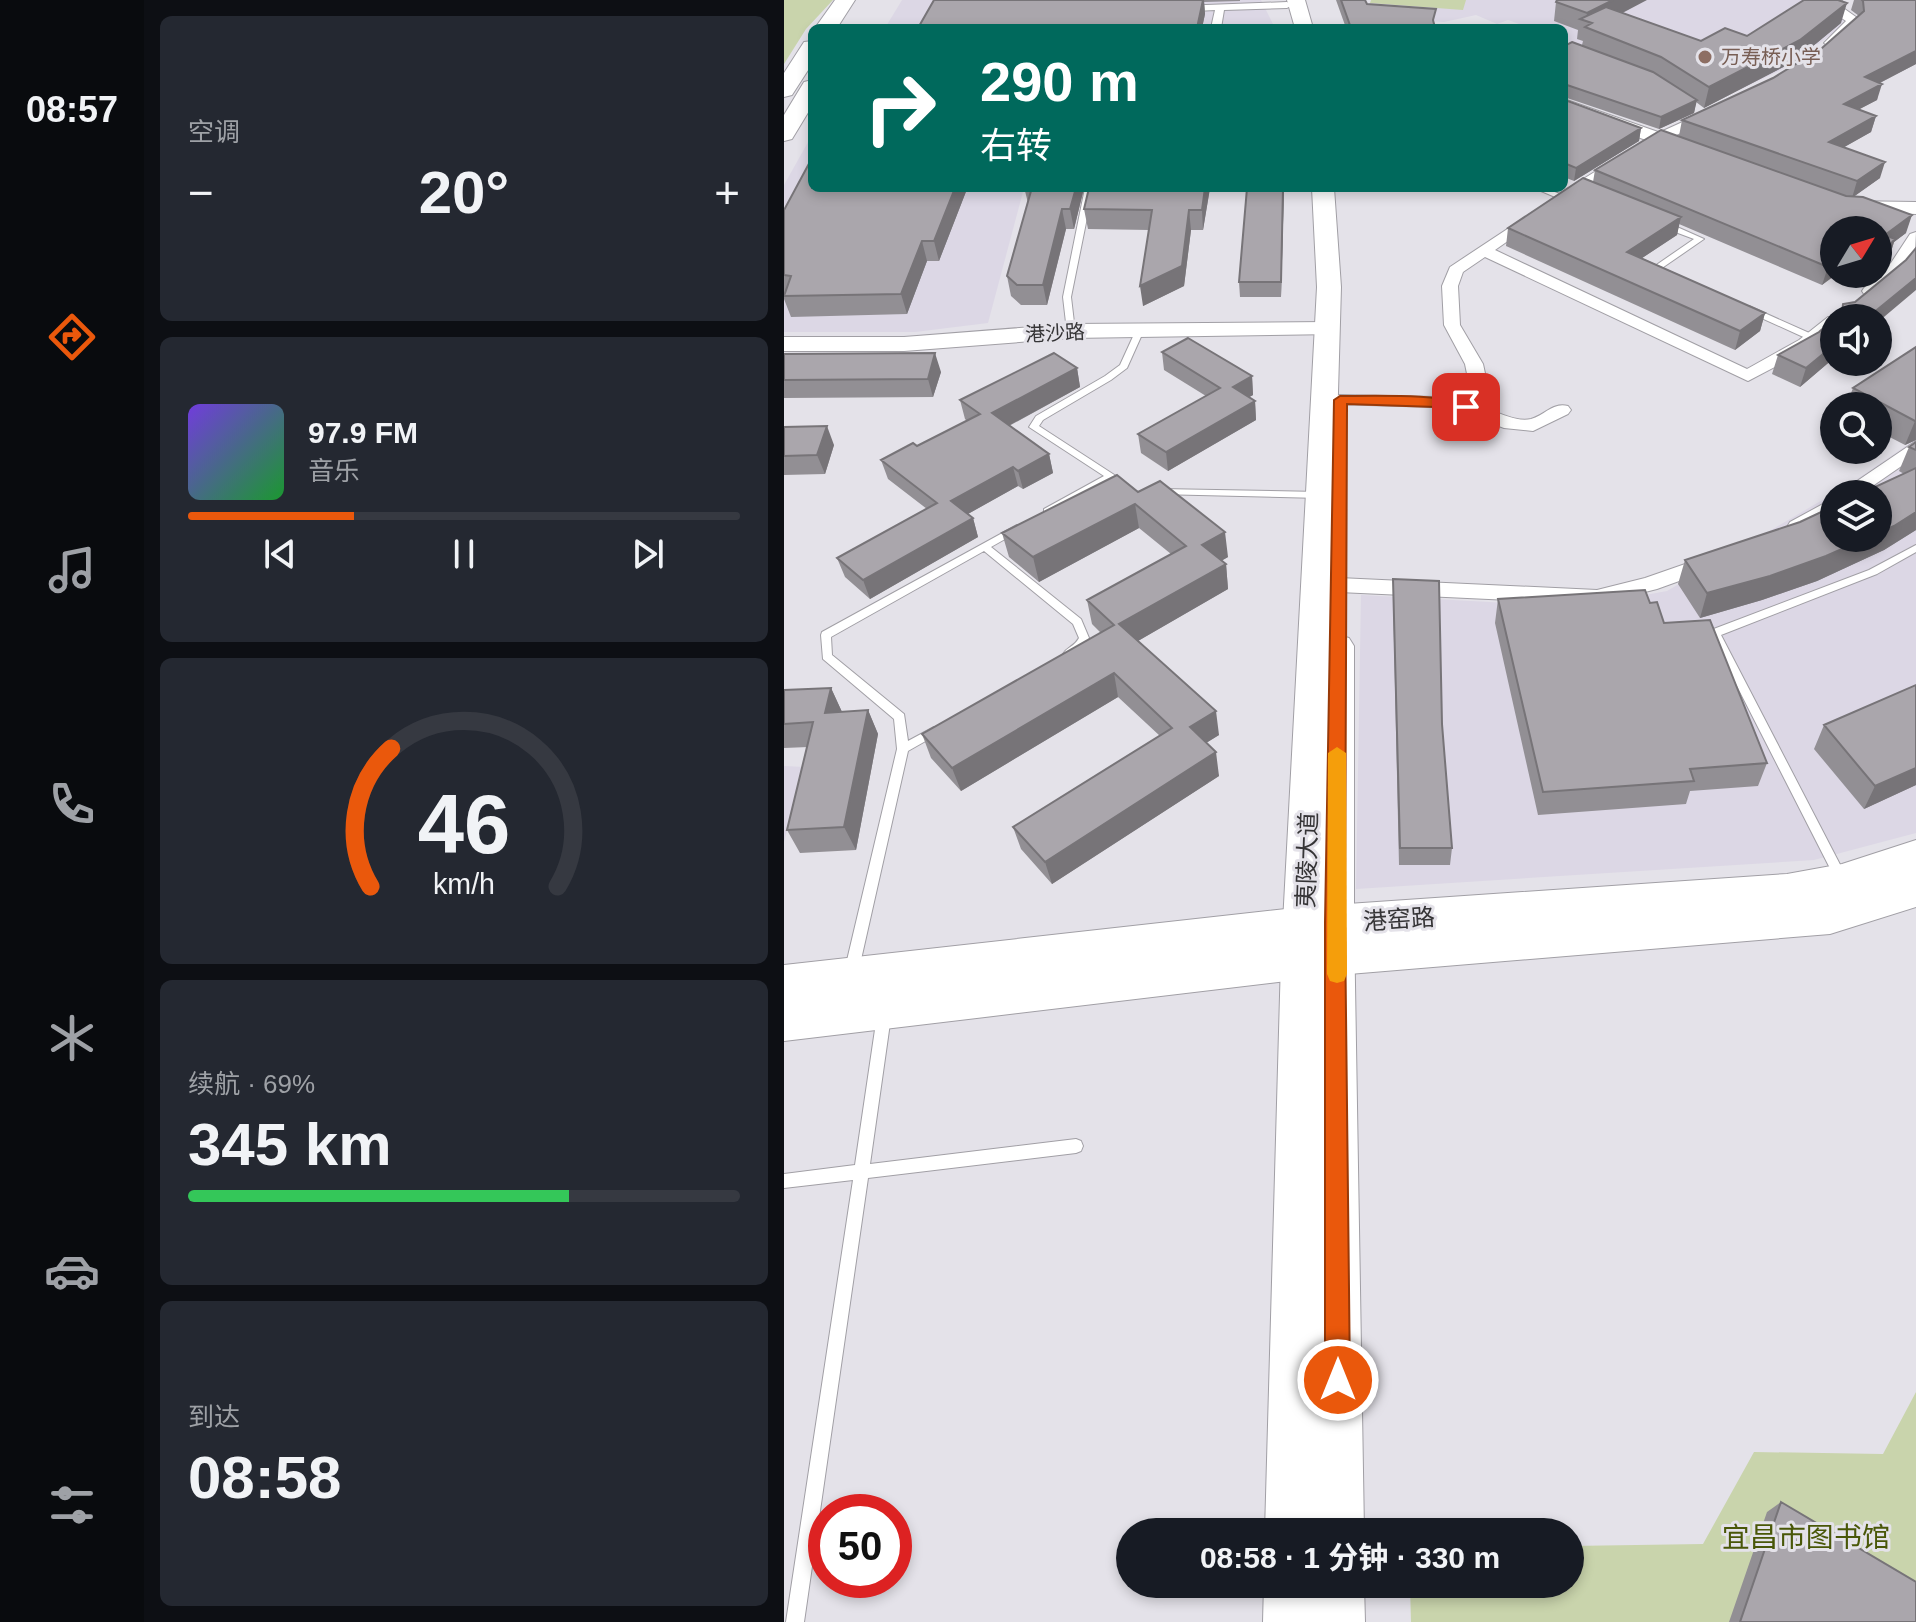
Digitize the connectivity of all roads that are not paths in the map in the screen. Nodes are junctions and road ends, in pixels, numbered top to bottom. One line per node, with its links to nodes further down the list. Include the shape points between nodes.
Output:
1 (1174, 0): 5 (street, via 1176,9)
2 (1836, 0): 10 (street, via 1832,6 1852,24)
3 (1289, 2): 5 (street); 8 (main road); 9 (main road)
4 (854, 5): 6 (main road)
5 (1220, 7): 7 (street)
6 (831, 24)
7 (1217, 24)
8 (1292, 24)
9 (1302, 24)
10 (1822, 50)
11 (808, 57): 12 (main road)
12 (784, 90)
13 (808, 94): 16 (main road)
14 (1568, 105): 17 (street)
15 (1707, 110): 17 (street)
16 (784, 134)
17 (1659, 138): 18 (street); 23 (street, via 1585,190)
18 (1717, 159)
19 (1088, 192): 34 (lane, via 1067,297)
20 (1323, 192): 32 (main road, 夷陵大道)
21 (1335, 192): 38 (main road, 夷陵大道, via 1342,269)
22 (1549, 192): 23 (lane)
23 (1563, 197): 28 (street)
24 (1834, 202): 25 (street)
25 (1916, 208)
26 (1660, 222): 29 (lane, via 1700,239 1656,268)
27 (1916, 237): 30 (street, via 1887,278)
28 (1484, 251): 36 (street, via 1748,376); 40 (street, via 1456,270 1450,286 1452,325 1474,364)
29 (1671, 275)
30 (1855, 304)
31 (1742, 306): 36 (lane)
32 (1327, 329): 33 (street, 港沙路); 44 (main road, 夷陵大道)
33 (1140, 330): 34 (street, 港沙路); 47 (lane, via 1124,366 1039,418 1034,427 1115,479)
34 (1071, 331): 37 (street, 港沙路, via 904,344)
35 (1820, 332): 36 (street)
36 (1813, 338)
37 (784, 344)
38 (1340, 400): 40 (street, via 1436,402); 50 (main road, 夷陵大道)
39 (1562, 410): 40 (street, via 1533,425)
40 (1484, 414)
41 (1916, 447): 42 (street)
42 (1868, 480)
43 (1149, 493): 44 (lane)
44 (1320, 495): 57 (main road, 夷陵大道)
45 (1820, 514): 46 (street)
46 (1781, 534)
47 (984, 546): 51 (lane, via 1077,622 1084,638 1079,648); 53 (lane, via 826,635 827,656 900,717)
48 (1916, 548): 55 (lane, via 1873,572 1715,633)
49 (1731, 555): 50 (street, via 1597,597)
50 (1339, 585): 57 (main road, 夷陵大道)
51 (1052, 664)
52 (944, 725): 53 (lane)
53 (903, 749): 58 (lane)
54 (1916, 857): 55 (main road, 港窑路)
55 (1842, 881): 57 (main road, 港窑路)
56 (1916, 890): 57 (main road, 港窑路, via 1830,916)
57 (1319, 941): 58 (main road, 港窑路); 60 (main road, 港窑路); 65 (main road, 夷陵大道); 66 (main road, 夷陵大道)
58 (850, 979): 59 (main road, 港窑路)
59 (784, 984)
60 (885, 1009): 61 (main road, 港窑路); 63 (lane)
61 (784, 1021)
62 (1076, 1146): 63 (lane)
63 (862, 1170): 64 (lane); 69 (lane)
64 (784, 1181)
65 (1292, 1518)
66 (1338, 1518)
67 (1290, 1598): 70 (main road)
68 (1338, 1598): 71 (main road)
69 (795, 1622)
70 (1290, 1622)
71 (1338, 1622)

